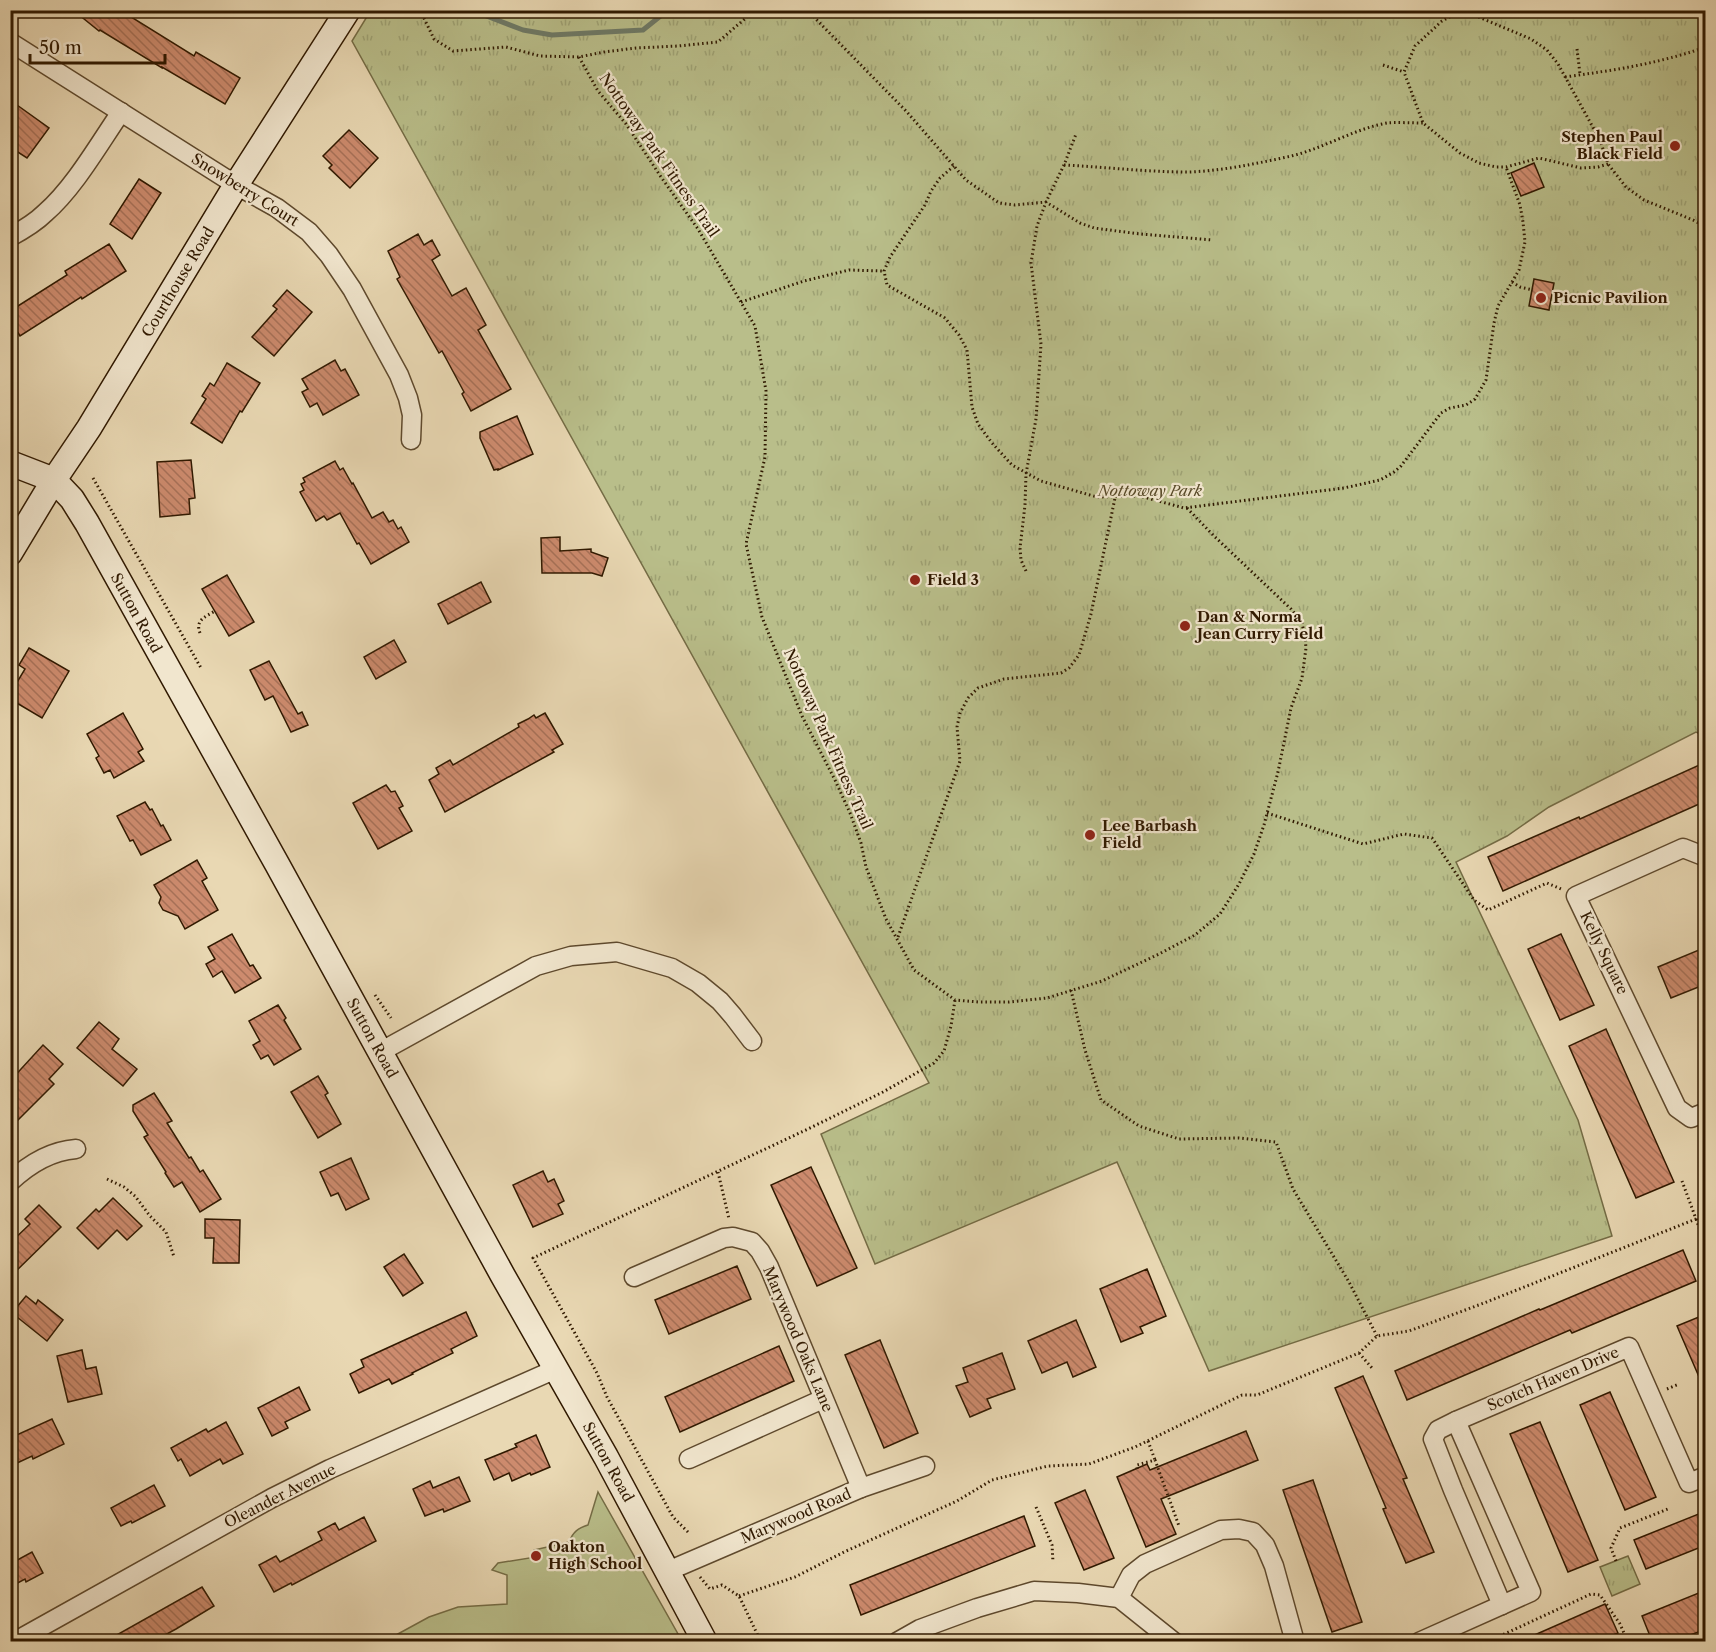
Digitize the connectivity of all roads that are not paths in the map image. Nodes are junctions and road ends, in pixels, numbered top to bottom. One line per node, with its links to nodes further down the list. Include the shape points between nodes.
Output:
1 (348, 10): 4 (street, Courthouse Road)
2 (10, 42): 3 (street, Snowberry Court)
3 (121, 111): 4 (street, Snowberry Court); 5 (street, via 62,196)
4 (236, 185): 6 (street, Snowberry Court, via 309,232 352,289 408,398); 8 (street, Courthouse Road)
5 (10, 237)
6 (411, 440)
7 (10, 462): 8 (street, Sutton Road)
8 (54, 480): 9 (street, Courthouse Road); 12 (street, Sutton Road, via 87,523)
9 (10, 554)
10 (1706, 857): 13 (street, Kelly Square, via 1683,848 1576,896 1677,1108 1690,1118)
11 (752, 1041): 12 (street, via 734,1016 698,983 672,968 617,952 536,966)
12 (380, 1052): 17 (street, Sutton Road)
13 (1706, 1112)
14 (76, 1149): 15 (street, via 48,1155)
15 (10, 1182)
16 (634, 1277): 18 (street, Marywood Oaks Lane, via 724,1238 752,1242 769,1267)
17 (556, 1369): 24 (street, Sutton Road); 27 (street, Oleander Avenue, via 282,1493)
18 (823, 1399): 20 (street); 23 (street, Marywood Oaks Lane)
19 (1456, 1421): 22 (street, Scotch Haven Drive, via 1629,1347 1689,1483); 26 (street, Scotch Haven Drive, via 1438,1430 1433,1439); 26 (street, via 1531,1592)
20 (689, 1459)
21 (926, 1466): 23 (street, Marywood Road)
22 (1706, 1476)
23 (861, 1488): 24 (street, Marywood Road)
24 (668, 1572): 28 (street, Sutton Road)
25 (1119, 1598): 29 (street, via 1034,1591 977,1608); 30 (street); 31 (street, via 1131,1575 1145,1564 1221,1530 1253,1532 1265,1545 1274,1566)
26 (1502, 1605): 32 (street)
27 (14, 1641)
28 (705, 1641)
29 (897, 1641)
30 (1174, 1641)
31 (1295, 1641)
32 (1419, 1641)

